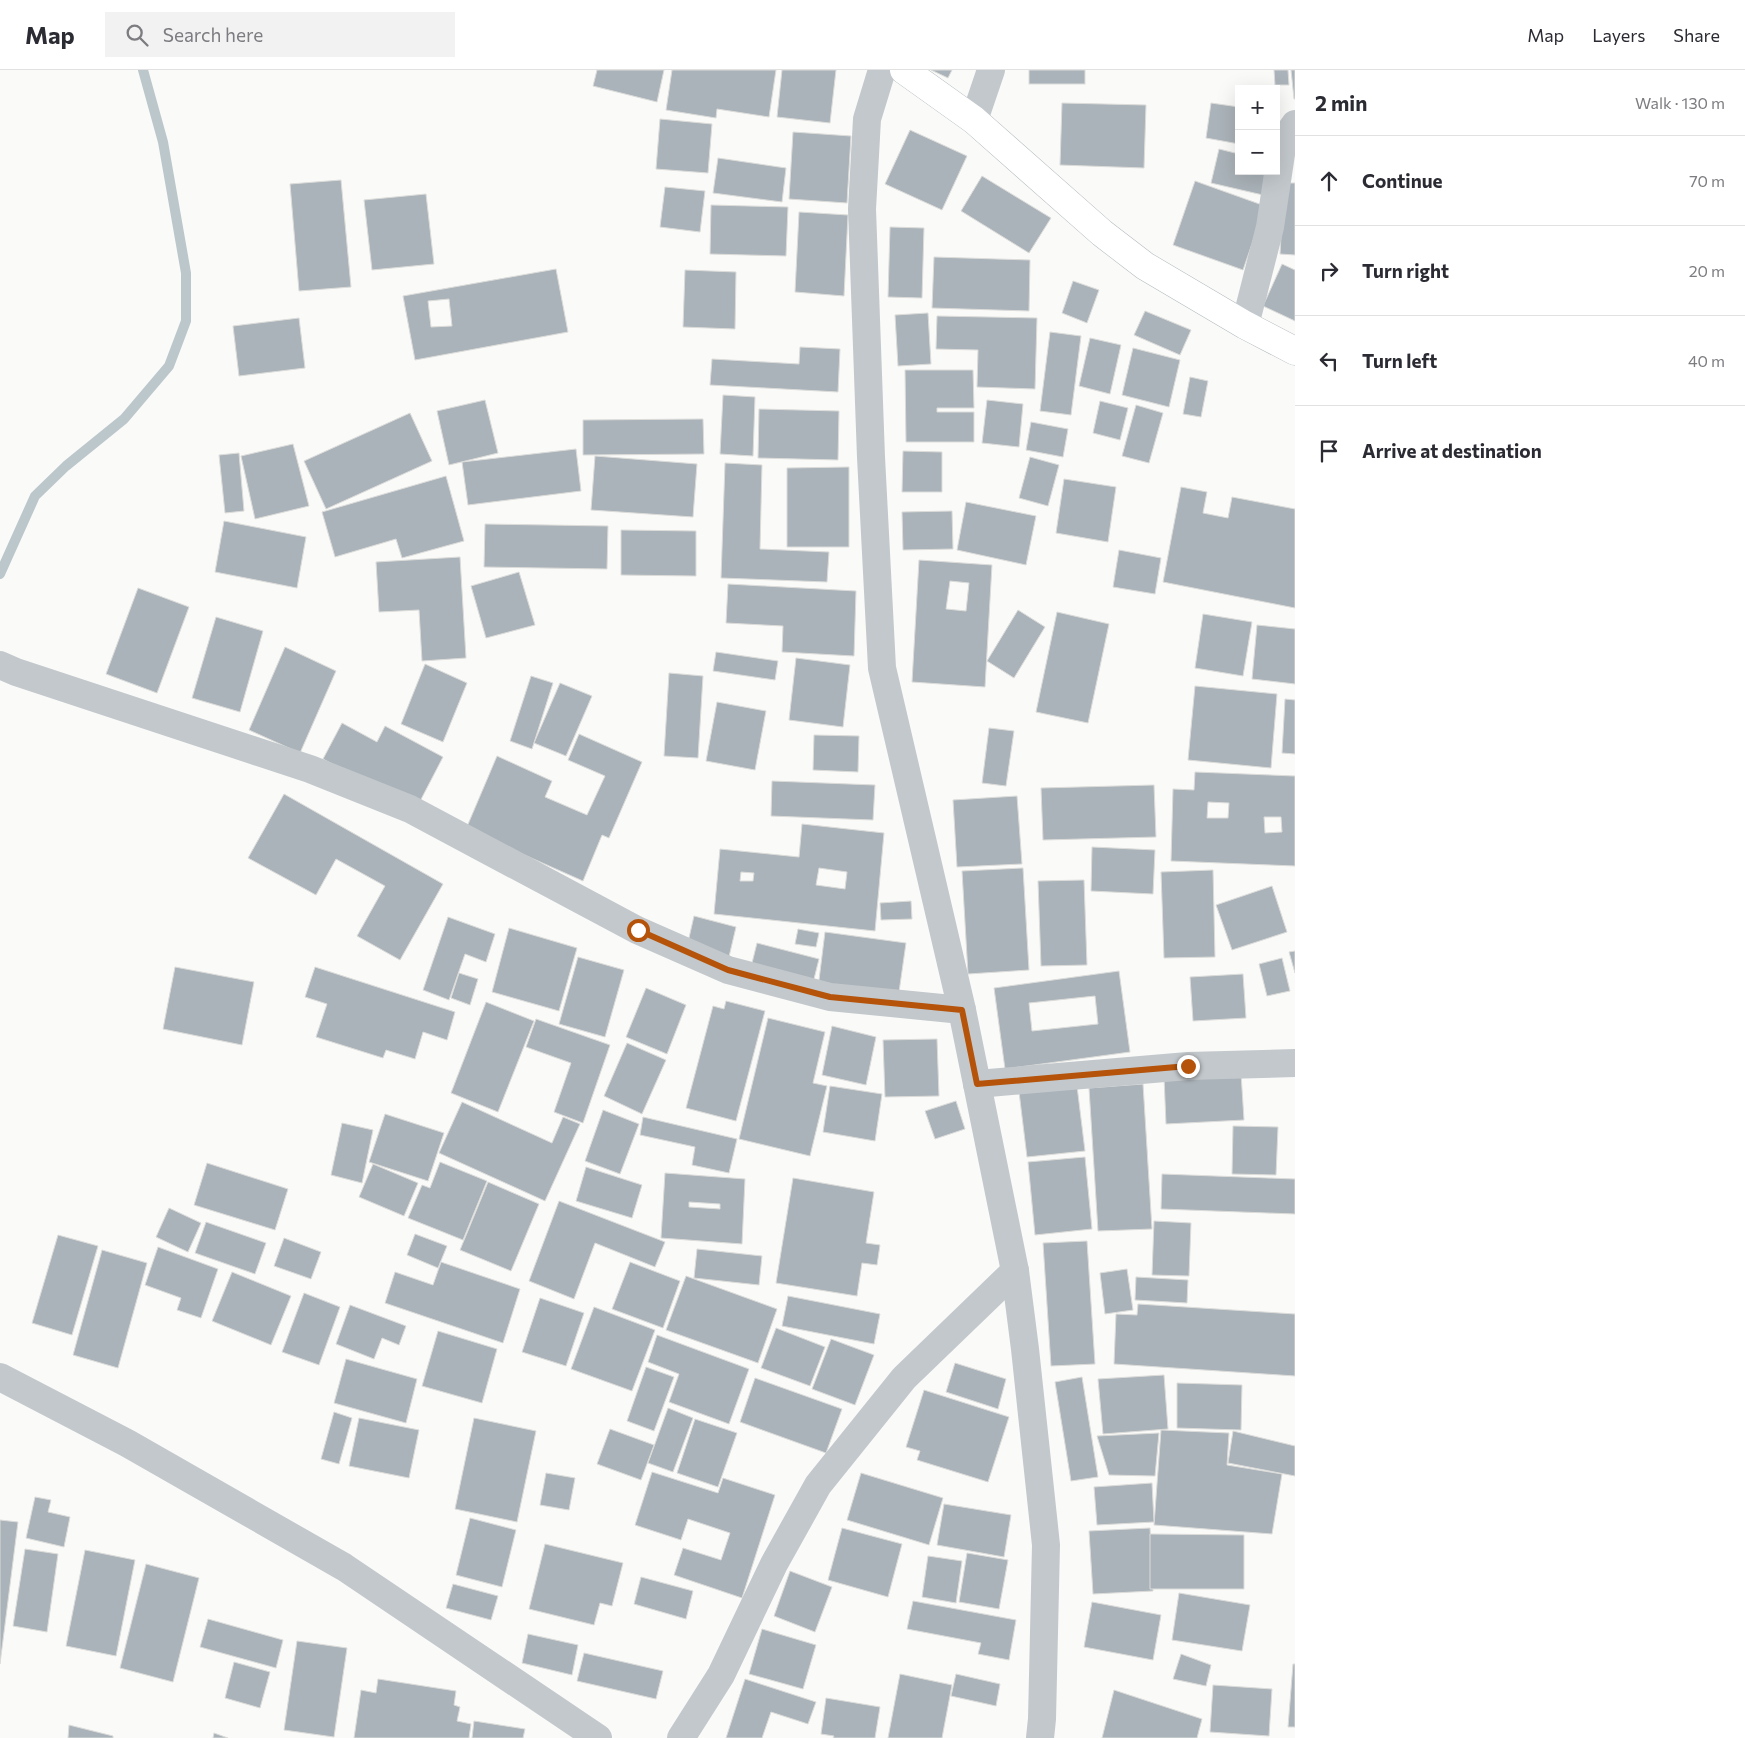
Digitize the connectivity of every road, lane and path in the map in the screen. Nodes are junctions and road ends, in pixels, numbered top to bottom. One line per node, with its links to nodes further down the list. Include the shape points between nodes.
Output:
1 (882, 70): 9 (street, via 867,120 862,209 870,457 882,668)
2 (904, 70): 4 (main road)
3 (991, 70): 4 (street)
4 (974, 120): 6 (main road, via 1102,234 1145,266)
5 (1295, 124): 6 (street, via 1283,141 1270,227)
6 (1245, 326): 7 (main road)
7 (1295, 351)
8 (8, 669): 9 (street, via 310,770 410,809 638,930 728,970 830,997)
9 (962, 1010): 11 (street)
10 (1295, 1063): 11 (street, via 1188,1066)
11 (977, 1084): 12 (street)
12 (1015, 1271): 15 (street, via 904,1378 818,1485 774,1564 721,1675); 16 (street, via 1046,1545)
13 (0, 1377): 14 (street, via 127,1443 344,1567)
14 (598, 1738)
15 (681, 1738)
16 (1040, 1738)

